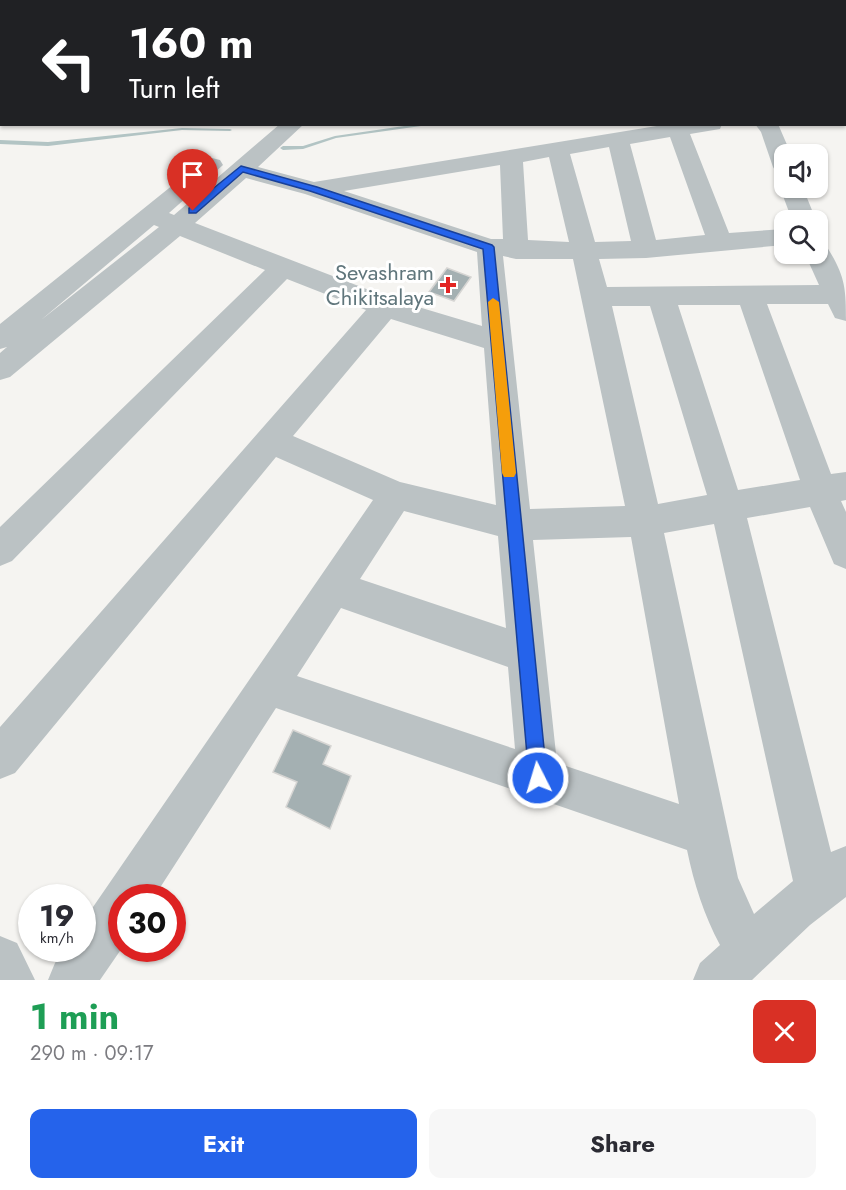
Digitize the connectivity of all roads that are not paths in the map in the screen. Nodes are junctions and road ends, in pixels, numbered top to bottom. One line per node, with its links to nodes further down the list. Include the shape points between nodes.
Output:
1 (290, 126): 8 (street)
2 (701, 126): 4 (street)
3 (767, 126): 6 (street)
4 (678, 130): 5 (street); 13 (street)
5 (618, 140): 7 (street); 15 (street)
6 (776, 144)
7 (558, 149): 9 (street); 16 (street)
8 (246, 150): 10 (street); 11 (street)
9 (511, 156): 10 (street); 14 (street)
10 (313, 189): 14 (street)
11 (164, 220): 18 (street); 24 (street); 26 (street)
12 (774, 238): 13 (street)
13 (720, 243): 15 (street)
14 (502, 249): 16 (street); 25 (street)
15 (646, 249): 16 (street)
16 (584, 251): 21 (street)
17 (823, 264): 22 (street)
18 (283, 267): 23 (street); 33 (street)
19 (750, 295): 20 (street); 22 (street); 28 (street)
20 (661, 296): 21 (street); 30 (street)
21 (596, 297): 31 (street)
22 (841, 304)
23 (385, 307): 25 (street); 27 (street)
24 (0, 339)
25 (497, 341): 32 (street)
26 (0, 369)
27 (271, 441): 29 (street); 38 (street)
28 (833, 488): 30 (street); 34 (street)
29 (396, 495): 32 (street); 35 (street)
30 (727, 506): 31 (street); 41 (street)
31 (645, 521): 32 (street); 40 (street)
32 (514, 525): 36 (street)
33 (0, 550)
34 (846, 553)
35 (334, 588): 36 (street); 37 (street)
36 (526, 654): 39 (street)
37 (268, 686): 39 (street); 42 (street)
38 (0, 758)
39 (538, 778): 40 (street)
40 (706, 835): 45 (street, via 727,911)
41 (832, 879): 45 (street)
42 (136, 884)
43 (108, 927): 47 (street)
44 (0, 960): 46 (street)
45 (732, 965)
46 (11, 980)
47 (72, 980)

